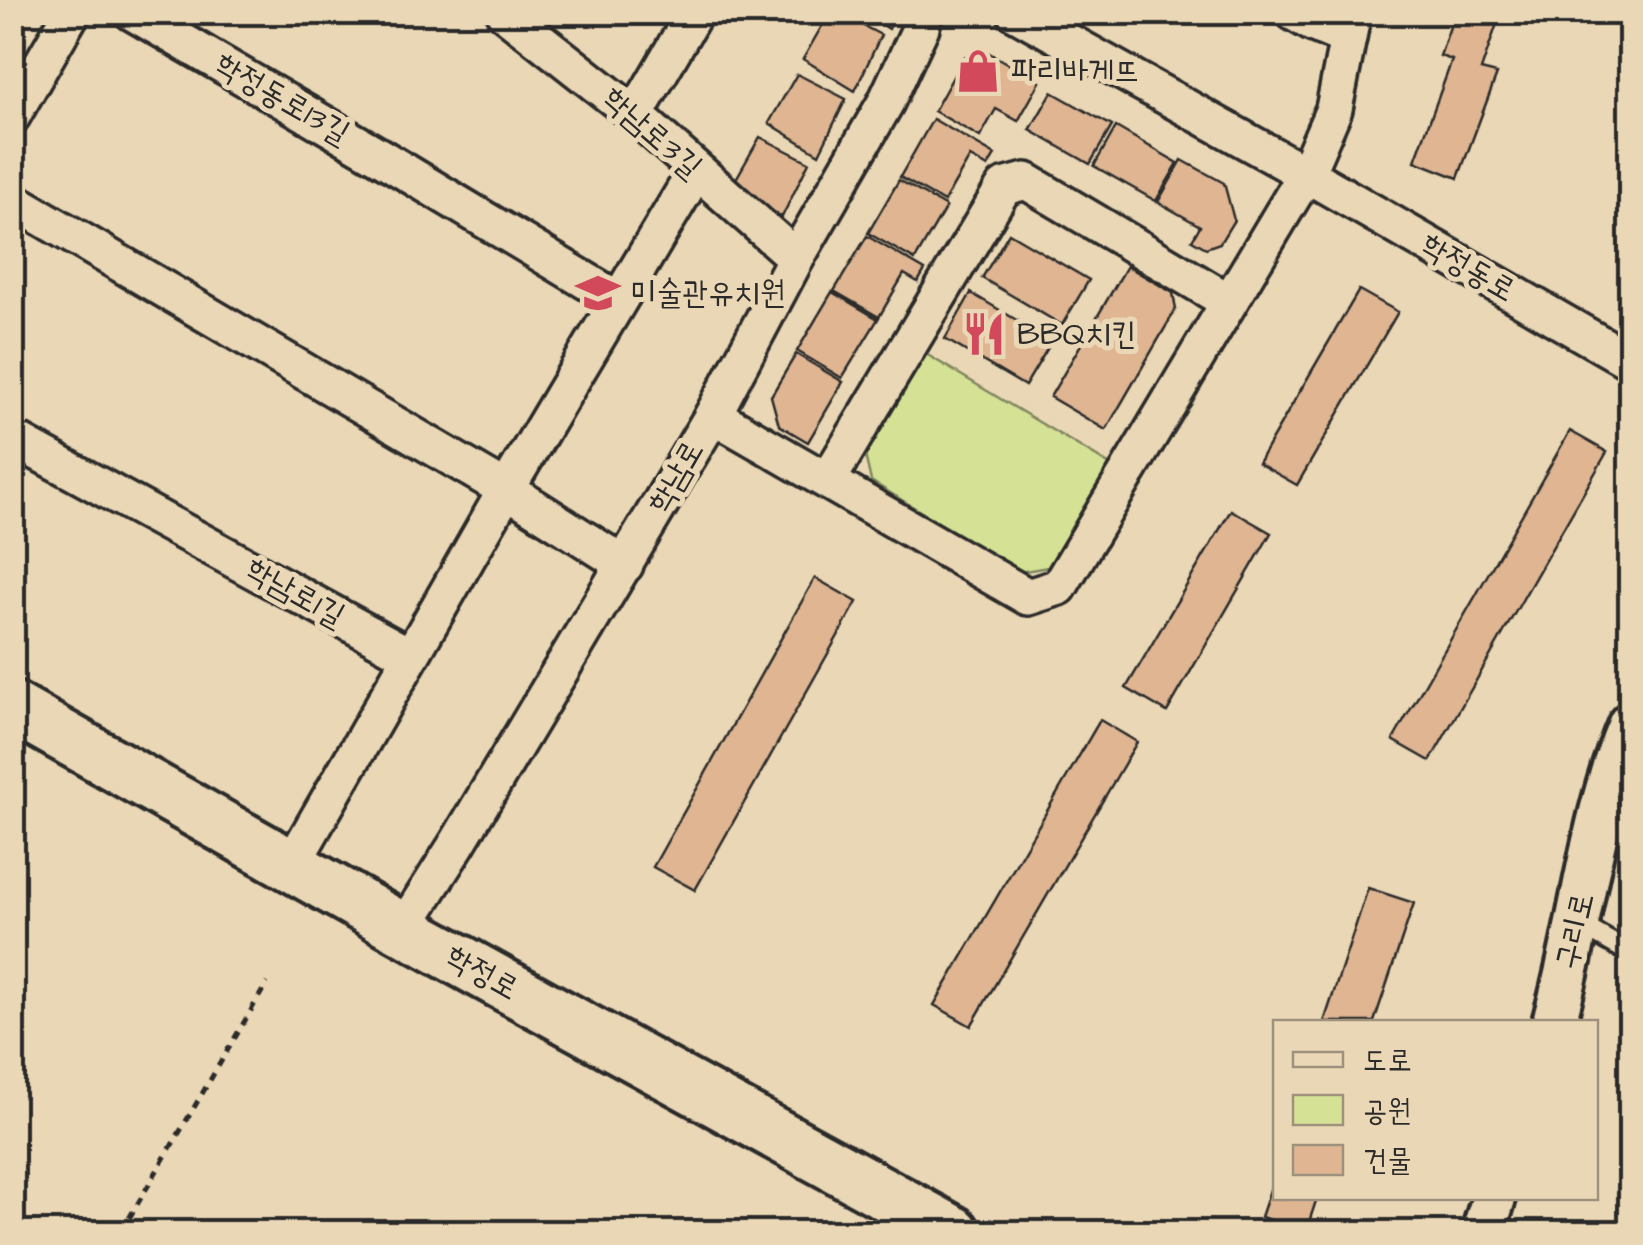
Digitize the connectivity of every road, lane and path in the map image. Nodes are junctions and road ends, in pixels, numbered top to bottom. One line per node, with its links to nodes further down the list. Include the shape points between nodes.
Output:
1 (72, 12): 9 (street)
2 (132, 12): 15 (street, 학정동로13길)
3 (504, 12): 10 (street, 학남로3길)
4 (694, 12): 10 (street)
5 (925, 12): 14 (street, 학남로, via 886,102)
6 (1015, 12): 12 (street, 학정동로)
7 (1294, 12): 8 (street, via 1312,23)
8 (1350, 25): 12 (street, via 1334,109)
9 (12, 116)
10 (636, 116): 11 (street, 학남로3길)
11 (696, 171): 14 (street, 학남로3길); 15 (street)
12 (1306, 174): 16 (street); 17 (street, 학정동로)
13 (12, 200): 21 (street)
14 (796, 258): 18 (street, 학남로)
15 (618, 300): 21 (street)
16 (1229, 302): 20 (street, via 1059,587 1028,598); 20 (street, via 1026,181 1004,186)
17 (1630, 361)
18 (713, 415): 20 (street); 22 (street, 학남로)
19 (12, 438): 23 (street, 학남로1길)
20 (828, 480)
21 (506, 490): 22 (street); 23 (street)
22 (625, 564): 28 (street, 학남로)
23 (410, 656): 26 (street)
24 (12, 707): 26 (main road, 학정로)
25 (1630, 724): 27 (street, 구리로)
26 (290, 866): 28 (main road, 학정로)
27 (1577, 923): 29 (lane); 31 (street, 구리로)
28 (403, 930): 34 (main road, 학정로)
29 (1630, 953)
30 (267, 983): 33 (path)
31 (1554, 1020)
32 (1493, 1200): 35 (street)
33 (121, 1232)
34 (954, 1232)
35 (1482, 1232)

